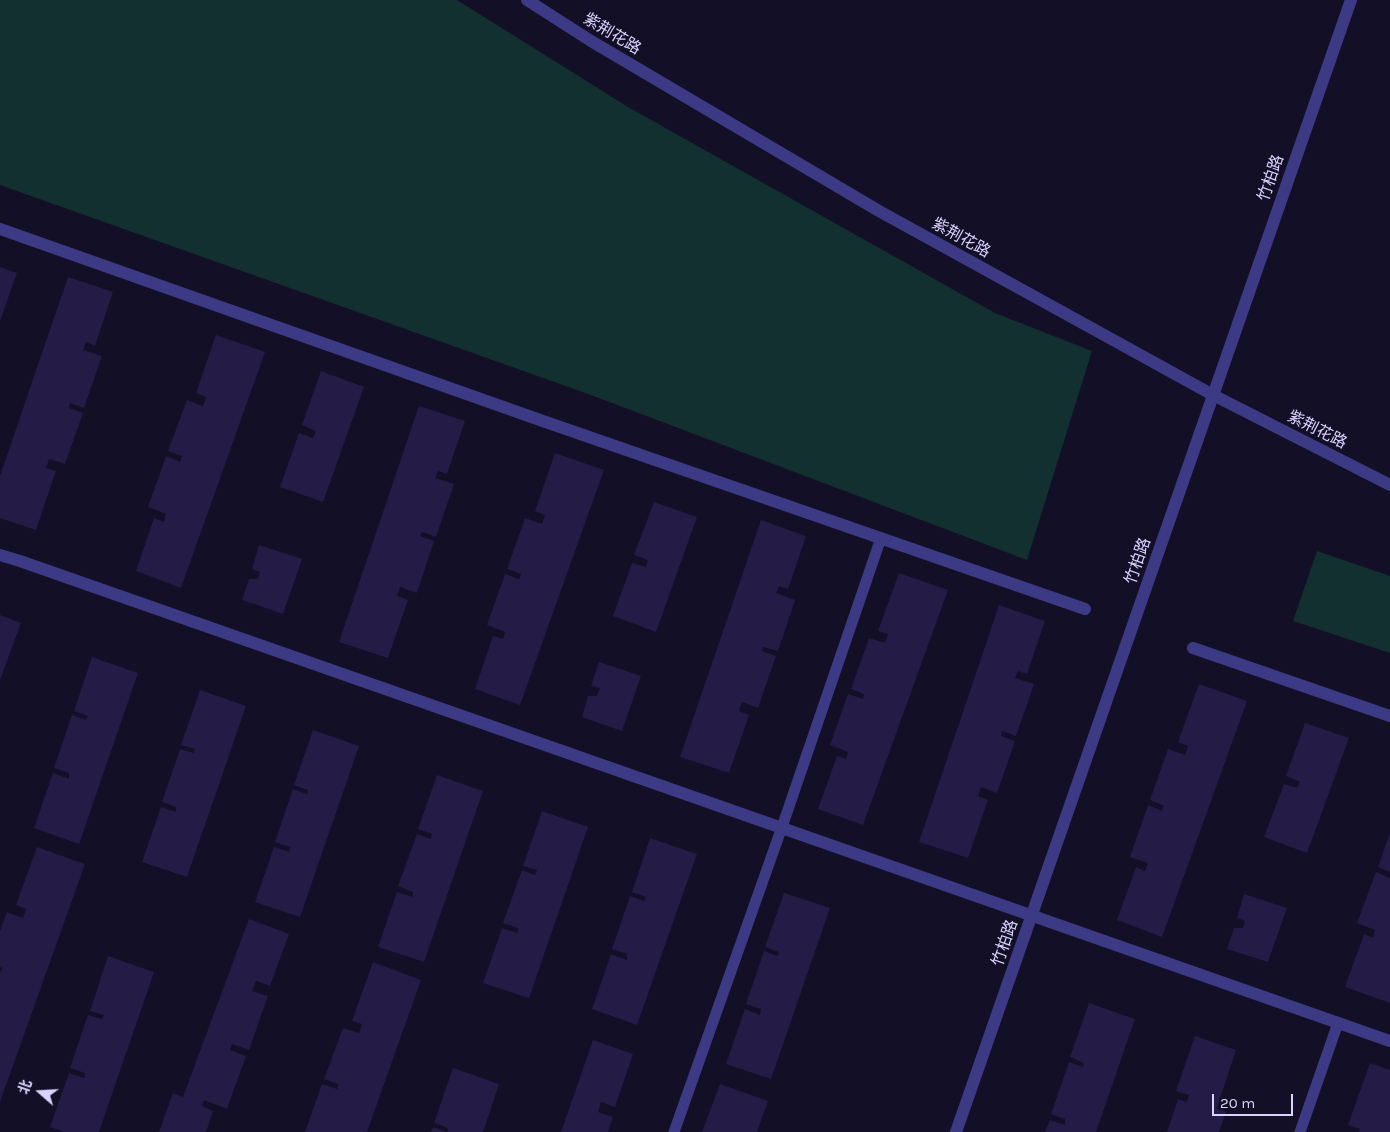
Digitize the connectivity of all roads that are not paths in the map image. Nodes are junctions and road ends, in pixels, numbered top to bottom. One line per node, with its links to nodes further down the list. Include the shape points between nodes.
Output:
1 (527, 0): 4 (street, 紫荆花路, via 879,211)
2 (1351, 0): 4 (street, 竹柏路)
3 (0, 229): 6 (street)
4 (1213, 395): 5 (street, 紫荆花路); 12 (street, 竹柏路)
5 (1390, 485)
6 (881, 538): 8 (street); 11 (lane)
7 (0, 555): 11 (street)
8 (1084, 609)
9 (1193, 648): 10 (street)
10 (1390, 716)
11 (782, 828): 12 (street); 15 (lane)
12 (1032, 915): 13 (street); 16 (street, 竹柏路)
13 (1338, 1023): 14 (street); 17 (lane)
14 (1390, 1041)
15 (674, 1132)
16 (956, 1132)
17 (1300, 1132)

